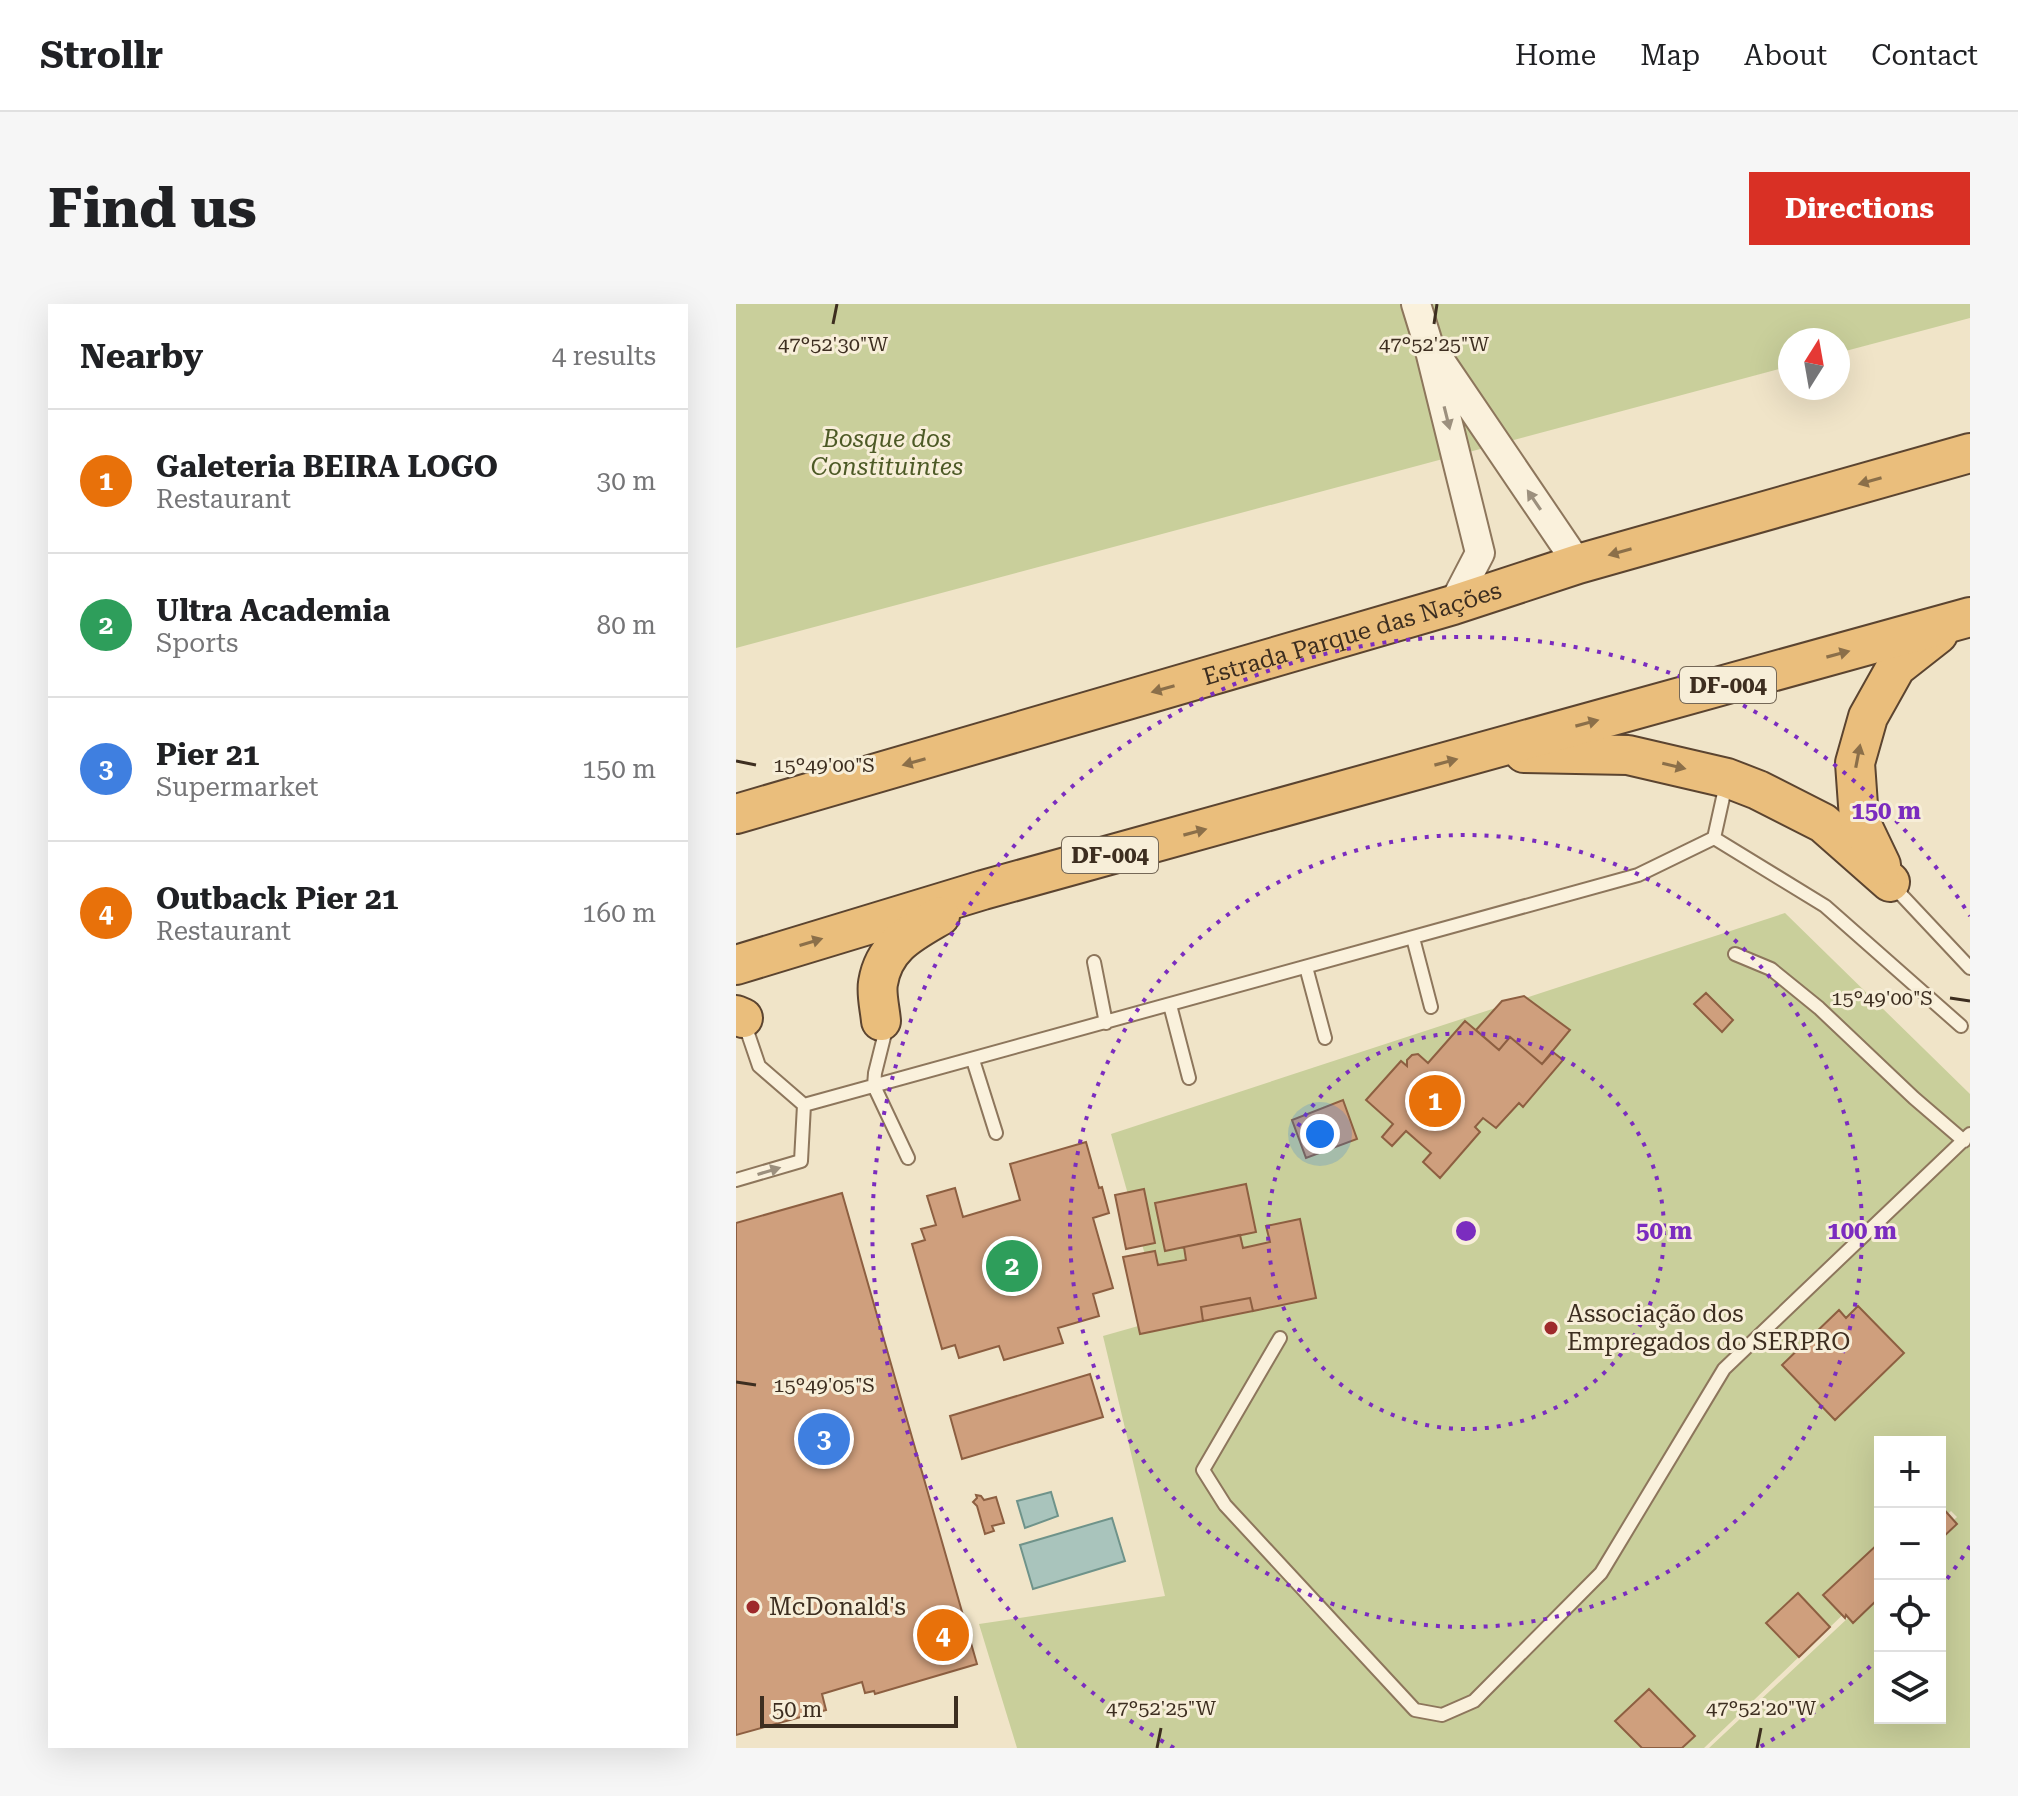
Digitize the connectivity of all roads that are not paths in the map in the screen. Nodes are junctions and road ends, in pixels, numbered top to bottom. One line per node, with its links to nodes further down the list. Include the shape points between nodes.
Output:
1 (1416, 304): 2 (street)
2 (1428, 343): 4 (street, one-way to 2); 5 (street, one-way to 5, via 1480,553)
3 (1970, 453): 4 (highway, Estrada Parque das Nações, one-way to 4)
4 (1578, 564): 5 (highway, Estrada Parque das Nações)
5 (1453, 605): 9 (highway, Estrada Parque das Nações, one-way to 9)
6 (1960, 620): 7 (highway, DF-004, one-way to 6); 11 (highway, one-way to 6, via 1859,819 1855,763 1868,717 1896,667)
7 (1485, 751): 8 (highway, one-way to 8, via 1628,755); 12 (highway, DF-004, one-way to 7)
8 (1727, 778): 10 (lane); 11 (highway, via 1823,823)
9 (736, 814)
10 (1714, 838): 13 (lane, via 1638,875); 24 (lane, via 1825,906)
11 (1890, 882): 18 (lane)
12 (983, 890): 16 (highway, DF-004, one-way to 12); 22 (highway, via 904,938 885,958 877,985)
13 (1413, 938): 17 (lane); 20 (lane)
14 (1735, 954): 31 (lane, via 1771,969 1914,1098)
15 (1094, 962): 23 (lane)
16 (736, 965)
17 (1306, 967): 19 (lane); 25 (lane)
18 (1970, 968)
19 (1170, 1005): 23 (lane); 27 (lane)
20 (1431, 1007)
21 (738, 1018): 29 (lane, via 759,1066)
22 (881, 1021): 28 (lane, via 884,1037)
23 (1106, 1023): 26 (lane)
24 (1961, 1026)
25 (1325, 1038)
26 (973, 1060): 28 (lane); 30 (lane)
27 (1189, 1078)
28 (874, 1086): 29 (lane); 32 (lane)
29 (804, 1105): 33 (lane, one-way to 29, via 801,1161)
30 (996, 1133)
31 (1967, 1138): 34 (lane, via 1724,1369 1601,1573 1474,1701 1442,1715 1415,1710 1225,1505 1203,1470)
32 (908, 1158)
33 (736, 1180)
34 (1280, 1338)

